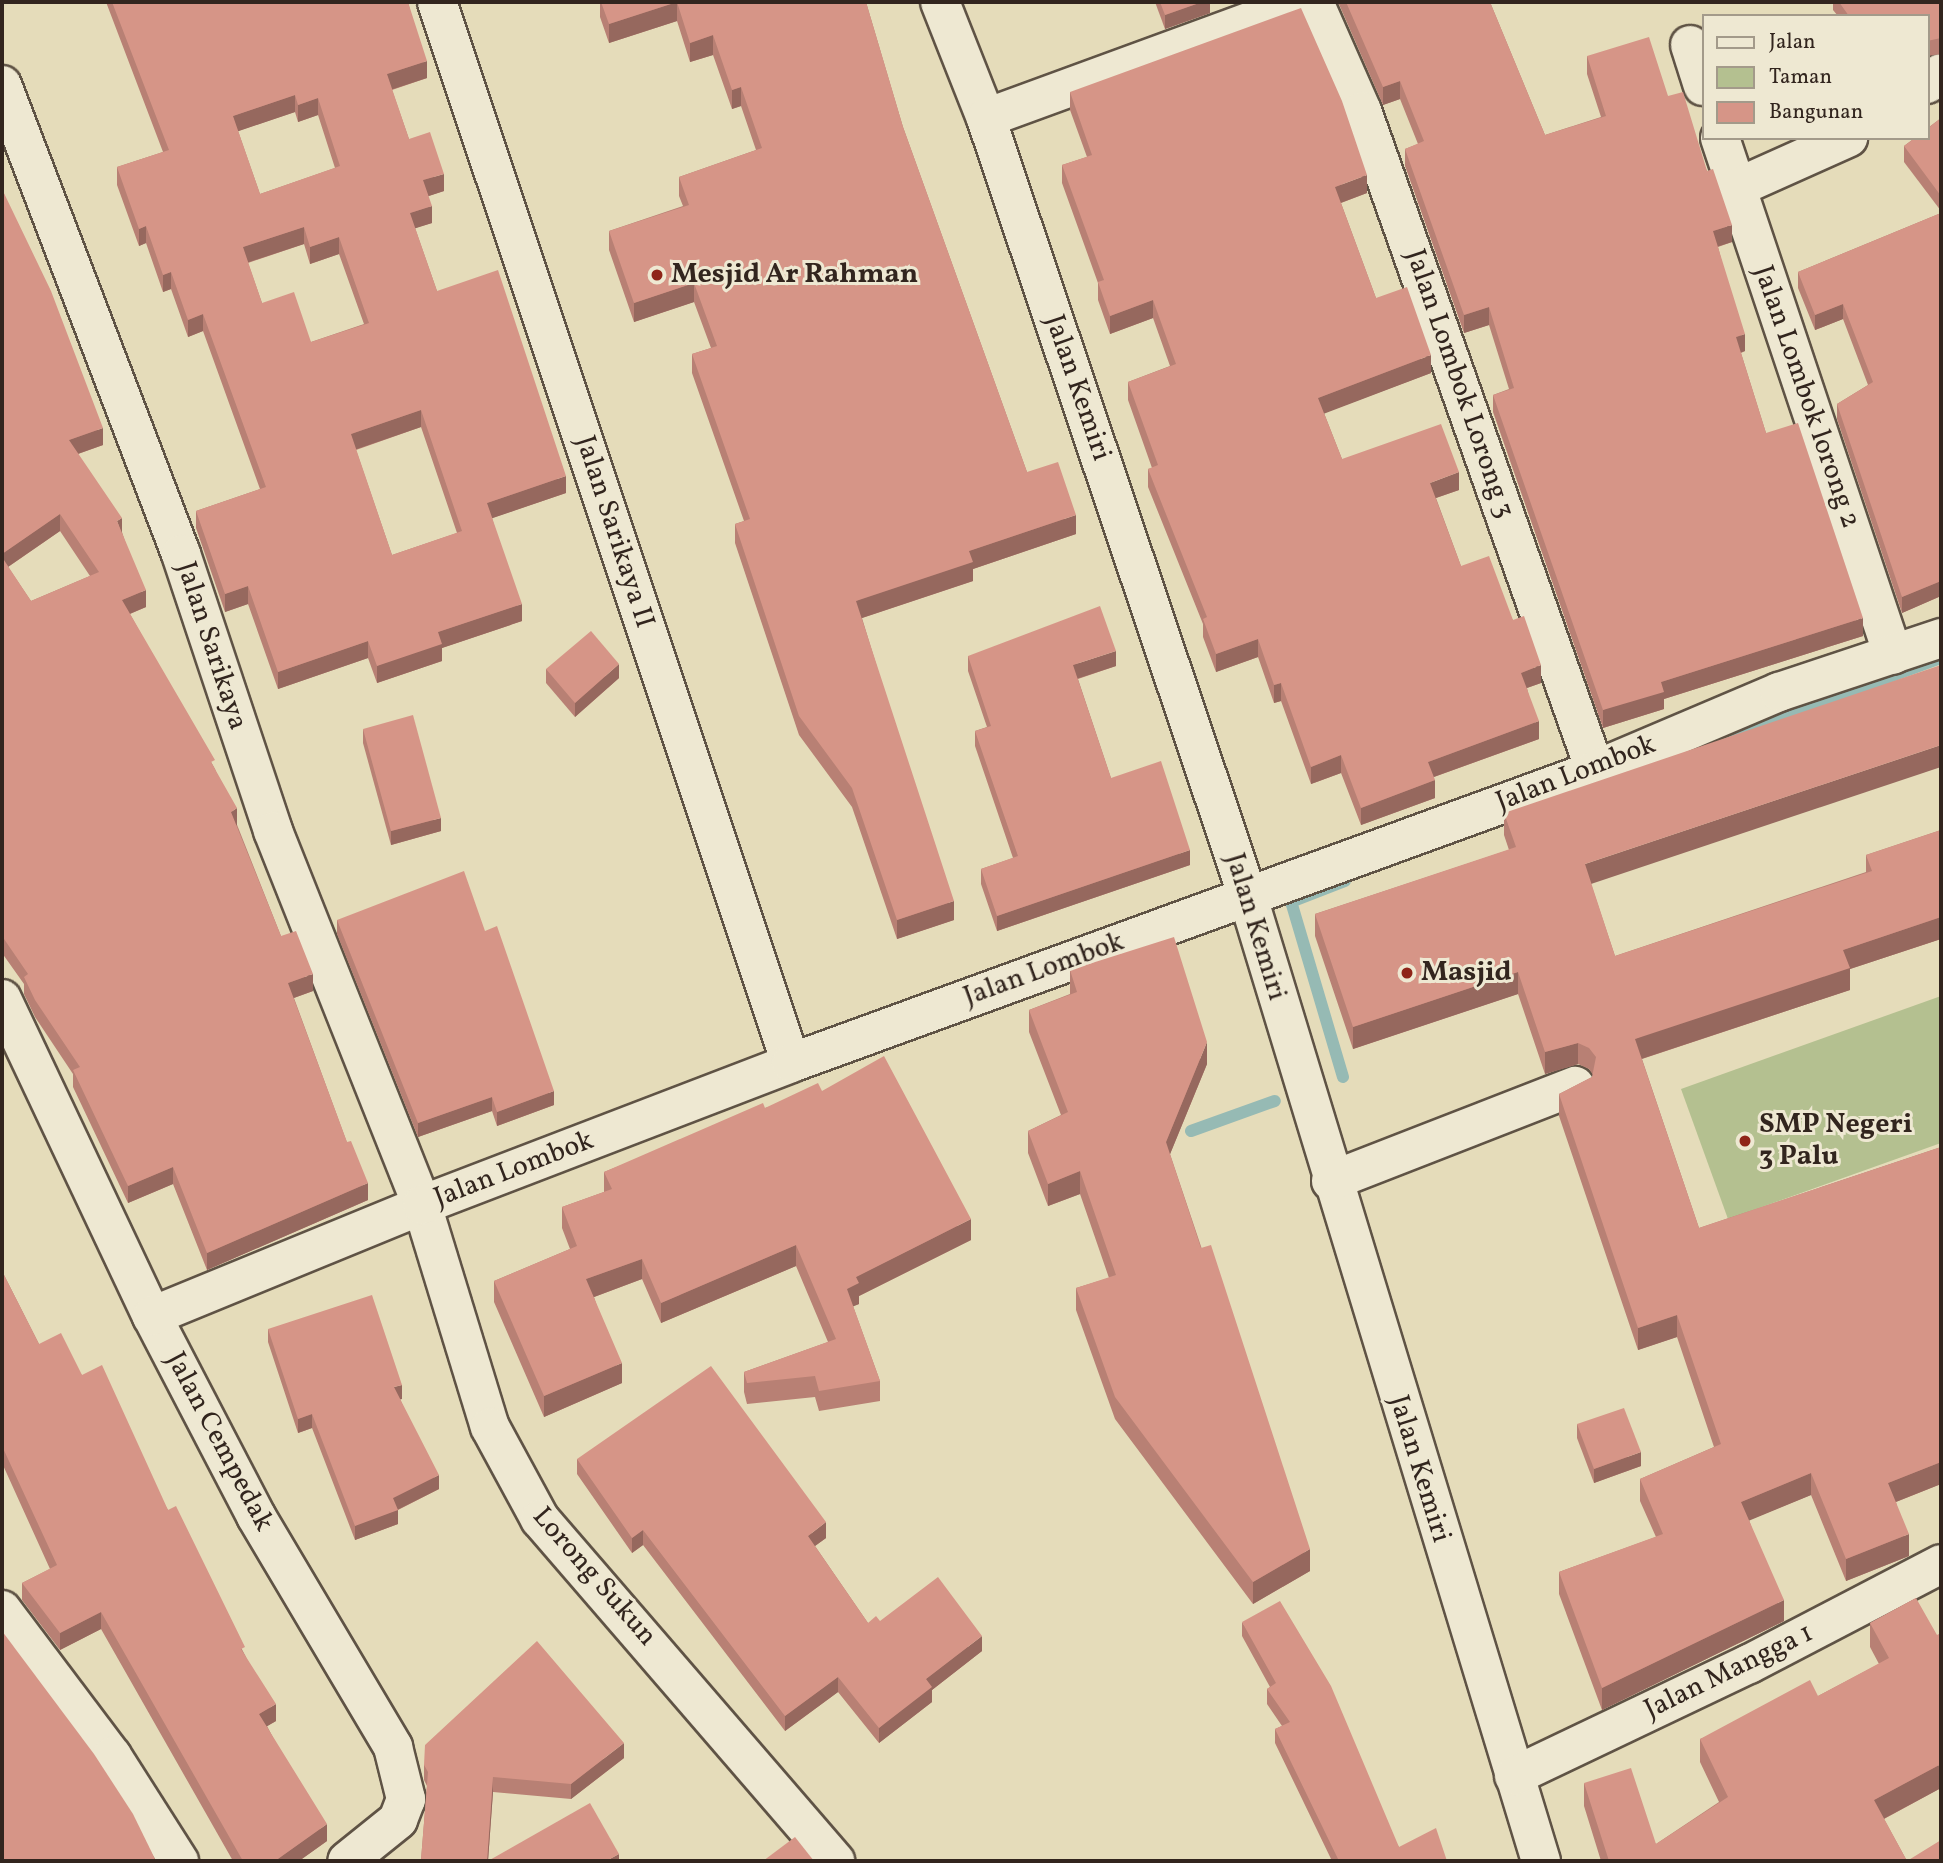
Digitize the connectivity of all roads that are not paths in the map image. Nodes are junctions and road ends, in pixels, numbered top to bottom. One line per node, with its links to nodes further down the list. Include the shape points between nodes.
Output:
1 (437, 2): 17 (street, Jalan Sarikaya II)
2 (940, 2): 8 (street, Jalan Kemiri)
3 (1303, 2): 8 (street)
4 (1314, 2): 14 (street, Jalan Lombok Lorong 3, via 1366,123)
5 (1690, 45): 6 (street)
6 (1702, 83)
7 (2, 85): 20 (street, Jalan Sarikaya, via 181,554 273,831)
8 (986, 118): 15 (street, Jalan Kemiri)
9 (1721, 140): 11 (street, Jalan Lombok lorong 2)
10 (1844, 140): 11 (street)
11 (1736, 188): 13 (street, Jalan Lombok lorong 2)
12 (1941, 638): 13 (street, Jalan Lombok)
13 (1893, 655): 14 (street, Jalan Lombok, via 1780,692)
14 (1595, 770): 15 (street, Jalan Lombok)
15 (1247, 894): 17 (street, Jalan Lombok); 19 (street, Jalan Kemiri)
16 (2, 999): 21 (street, Jalan Cempedak)
17 (791, 1063): 20 (street, Jalan Lombok)
18 (1575, 1086): 19 (street)
19 (1331, 1181): 24 (street, Jalan Kemiri)
20 (422, 1205): 21 (street, Jalan Lombok); 27 (street, Lorong Sukun, via 490,1427 540,1519)
21 (152, 1316): 26 (street, Jalan Cempedak, via 256,1516 393,1747 405,1799 398,1820)
22 (1941, 1564): 24 (street, Jalan Mangga 1, via 1749,1664)
23 (2, 1609): 25 (street, via 112,1756)
24 (1514, 1776): 28 (street, Jalan Kemiri)
25 (179, 1861)
26 (347, 1861)
27 (835, 1861)
28 (1541, 1861)

